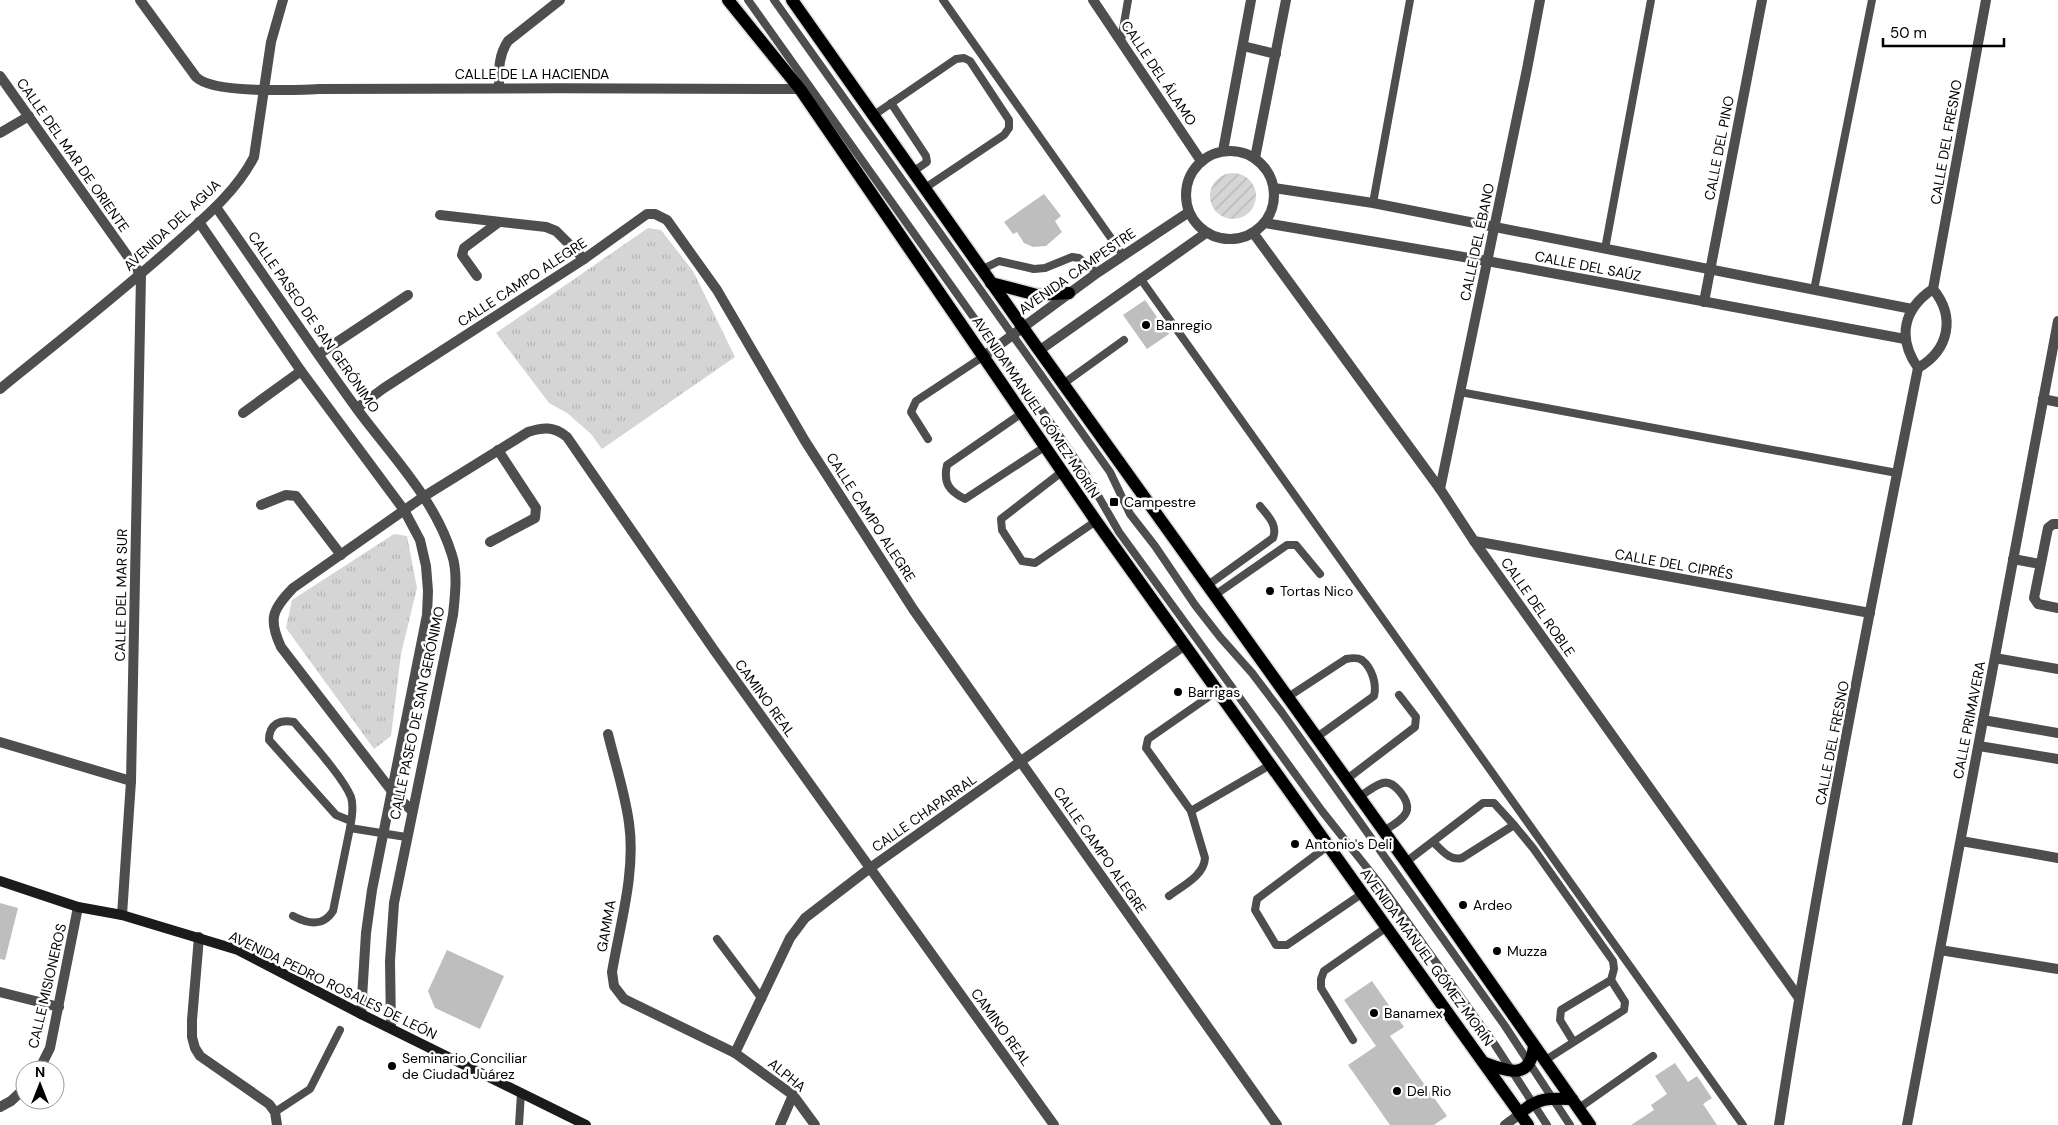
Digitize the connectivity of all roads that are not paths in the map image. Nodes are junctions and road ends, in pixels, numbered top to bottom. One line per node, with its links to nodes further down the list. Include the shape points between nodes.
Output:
1 (140, 0): 25 (street, CALLE DE LA HACIENDA, via 200,82)
2 (283, 0): 25 (street, AVENIDA DEL AGUA, via 271,42)
3 (560, 0): 23 (street, via 506,46 499,62)
4 (728, 0): 24 (main road, AVENIDA MANUEL GÓMEZ MORÍN)
5 (748, 0): 67 (lane)
6 (774, 0): 64 (lane)
7 (792, 0): 27 (main road)
8 (943, 0): 47 (lane)
9 (1094, 0): 19 (street, CALLE DEL ÁLAMO)
10 (1128, 0): 19 (lane)
11 (1251, 0): 20 (street)
12 (1286, 0): 21 (street)
13 (1410, 0): 36 (lane)
14 (1540, 0): 43 (street, CALLE DEL ÉBANO)
15 (1651, 0): 46 (lane)
16 (1762, 0): 51 (street, CALLE DEL PINO)
17 (1872, 0): 58 (lane)
18 (1986, 0): 57 (street, CALLE DEL FRESNO)
19 (1121, 40): 32 (street, CALLE DEL ÁLAMO)
20 (1243, 46): 21 (street); 30 (street)
21 (1276, 54): 31 (street)
22 (0, 76): 28 (street, CALLE DEL MAR DE ORIENTE)
23 (499, 88): 24 (street, CALLE DE LA HACIENDA); 25 (street, CALLE DE LA HACIENDA)
24 (800, 89): 70 (main road, AVENIDA MANUEL GÓMEZ MORÍN)
25 (263, 90): 37 (street, AVENIDA DEL AGUA, via 254,157 246,173)
26 (891, 103): 27 (lane); 33 (lane, via 926,156 927,162); 34 (lane, via 956,59 964,58 970,61 1009,120 1009,128 1004,135)
27 (874, 115): 33 (main road)
28 (29, 116): 29 (street); 53 (street, CALLE DEL MAR DE ORIENTE)
29 (0, 133)
30 (1223, 151): 31 (street); 32 (street)
31 (1255, 158): 35 (street, via 1271,176)
32 (1201, 161): 38 (street, via 1186,185 1185,199)
33 (914, 171): 34 (main road)
34 (925, 188): 50 (main road)
35 (1274, 188): 36 (street, CALLE DEL SAÚZ); 42 (street, via 1272,213)
36 (1373, 203): 43 (street, CALLE DEL SAÚZ)
37 (216, 207): 40 (street, AVENIDA DEL AGUA); 69 (street, CALLE PASEO DE SAN GERÓNIMO)
38 (1189, 212): 44 (street); 47 (street, AVENIDA CAMPESTRE)
39 (440, 215): 41 (street)
40 (199, 222): 53 (street, AVENIDA DEL AGUA); 72 (street, CALLE PASEO DE SAN GERÓNIMO)
41 (499, 222): 48 (street, via 552,230); 54 (street, via 464,248 462,255)
42 (1265, 223): 45 (street); 49 (street, CALLE DEL SAÚZ)
43 (1494, 227): 46 (street, CALLE DEL SAÚZ); 49 (street, CALLE DEL ÉBANO)
44 (1206, 233): 45 (street, via 1230,240); 55 (street)
45 (1254, 234): 86 (street, CALLE DEL ROBLE)
46 (1605, 249): 51 (street, CALLE DEL SAÚZ)
47 (1124, 255): 52 (street, AVENIDA CAMPESTRE)
48 (584, 259): 78 (street, CALLE CAMPO ALEGRE); 115 (street, CALLE CAMPO ALEGRE, via 647,214 667,220 717,290 805,441 908,600)
49 (1487, 261): 61 (street, CALLE DEL SAÚZ); 75 (street, CALLE DEL ÉBANO)
50 (983, 269): 52 (lane, via 999,261 1024,268 1045,268 1072,257 1079,258); 56 (main road)
51 (1710, 270): 58 (street, CALLE DEL SAÚZ); 61 (street, CALLE DEL PINO)
52 (1097, 273): 59 (street, AVENIDA CAMPESTRE)
53 (141, 275): 74 (street, AVENIDA DEL AGUA); 118 (street, CALLE DEL MAR SUR)
54 (477, 276)
55 (1140, 278): 68 (street); 184 (lane)
56 (991, 282): 59 (main road, via 1037,295); 64 (main road)
57 (1933, 289): 62 (street, via 1917,301); 71 (street, via 1946,312 1947,325 1938,351)
58 (1814, 290): 62 (street, CALLE DEL SAÚZ)
59 (1069, 293): 64 (street, AVENIDA CAMPESTRE)
60 (408, 295): 69 (street)
61 (1704, 302): 65 (street, CALLE DEL SAÚZ)
62 (1912, 310): 65 (street, via 1907,319)
63 (2058, 321): 76 (street, CALLE PRIMAVERA)
64 (1018, 330): 67 (street, AVENIDA CAMPESTRE); 68 (main road); 161 (lane, via 1110,472 1130,514 1196,604 1273,700)
65 (1905, 339): 71 (street, via 1907,350)
66 (1124, 340): 73 (lane)
67 (995, 347): 70 (street, AVENIDA CAMPESTRE); 162 (lane, via 1086,473 1119,532 1322,811 1384,888)
68 (1040, 350): 73 (main road)
69 (319, 354): 78 (street, CALLE PASEO DE SAN GERÓNIMO)
70 (984, 356): 80 (main road, AVENIDA MANUEL GÓMEZ MORÍN); 81 (lane, via 916,401 911,408)
71 (1918, 368): 85 (street, CALLE DEL FRESNO)
72 (301, 371): 79 (street); 90 (street, CALLE PASEO DE SAN GERÓNIMO)
73 (1063, 384): 99 (main road)
74 (0, 389)
75 (1460, 392): 85 (lane); 86 (street, CALLE DEL ÉBANO)
76 (2043, 399): 77 (street); 96 (street, CALLE PRIMAVERA)
77 (2058, 402)
78 (357, 408): 87 (street, CALLE PASEO DE SAN GERÓNIMO)
79 (243, 413)
80 (1022, 413): 82 (main road, AVENIDA MANUEL GÓMEZ MORÍN); 82 (lane, via 947,465 946,485 965,499)
81 (928, 439)
82 (1046, 446): 84 (main road, AVENIDA MANUEL GÓMEZ MORÍN)
83 (498, 450): 87 (street, CAMINO REAL); 94 (street, via 537,513 535,518); 133 (street, CAMINO REAL, via 540,428 559,430 567,437)
84 (1063, 471): 91 (main road, AVENIDA MANUEL GÓMEZ MORÍN); 91 (lane, via 1001,519 1002,530 1022,561 1035,562)
85 (1897, 473): 101 (street, CALLE DEL FRESNO)
86 (1440, 489): 93 (street, CALLE DEL ROBLE)
87 (424, 496): 90 (street, CAMINO REAL); 121 (street, CALLE PASEO DE SAN GERÓNIMO, via 441,525 453,556 455,588 439,691)
88 (260, 505): 95 (street, via 286,495 296,496)
89 (1260, 506): 99 (lane, via 1274,525 1273,538)
90 (404, 510): 95 (street, CAMINO REAL); 119 (street, CALLE PASEO DE SAN GERÓNIMO, via 420,540 426,566 427,607)
91 (1096, 521): 102 (main road, AVENIDA MANUEL GÓMEZ MORÍN)
92 (2058, 524): 97 (street, via 2048,528)
93 (1474, 541): 101 (street, CALLE DEL CIPRÉS); 147 (street, CALLE DEL ROBLE)
94 (490, 542)
95 (341, 555): 119 (street, CAMINO REAL, via 293,588 277,606 272,617 274,633 281,647)
96 (2014, 559): 97 (street); 103 (street, CALLE PRIMAVERA)
97 (2040, 564): 100 (street, via 2034,598 2038,604)
98 (1320, 574): 99 (lane, via 1302,550 1296,545 1287,545)
99 (1212, 590): 107 (main road)
100 (2058, 608)
101 (1870, 613): 147 (street, CALLE DEL FRESNO)
102 (1185, 645): 105 (main road, AVENIDA MANUEL GÓMEZ MORÍN); 115 (street, CALLE CHAPARRAL)
103 (1995, 658): 104 (street); 108 (street, CALLE PRIMAVERA)
104 (2058, 669)
105 (1217, 692): 116 (main road, AVENIDA MANUEL GÓMEZ MORÍN); 122 (lane, via 1148,739 1146,744)
106 (1399, 696): 117 (lane, via 1416,717 1415,727)
107 (1288, 697): 111 (main road); 111 (lane, via 1346,659 1362,660 1375,681 1374,696)
108 (1983, 720): 109 (street); 113 (street, CALLE PRIMAVERA)
109 (2058, 733)
110 (608, 734): 156 (street, GAMMA, via 629,823 630,841 629,875 612,972 614,986 624,999)
111 (1316, 737): 117 (main road)
112 (0, 742): 118 (street)
113 (1978, 746): 114 (street); 128 (street, CALLE PRIMAVERA)
114 (2058, 759)
115 (1021, 762): 133 (street, CALLE CHAPARRAL); 178 (street, CALLE CAMPO ALEGRE)
116 (1270, 765): 122 (lane); 130 (main road, AVENIDA MANUEL GÓMEZ MORÍN)
117 (1347, 779): 120 (main road)
118 (132, 780): 138 (street, CALLE DEL MAR SUR)
119 (391, 790): 121 (street, CAMINO REAL); 126 (street, CALLE PASEO DE SAN GERÓNIMO)
120 (1359, 797): 125 (main road); 125 (lane, via 1383,783 1395,785 1407,809 1405,815)
121 (411, 810): 127 (street, CALLE PASEO DE SAN GERÓNIMO)
122 (1191, 811): 136 (lane, via 1205,864 1202,872)
123 (351, 824): 123 (lane, via 336,815 269,740 272,726 279,722 294,722 351,797); 126 (lane); 139 (lane, via 334,911 328,919 316,923 304,922)
124 (1514, 825): 129 (lane, via 1462,858 1449,857); 129 (lane, via 1494,803 1483,803); 145 (lane, via 1613,961)
125 (1384, 831): 132 (main road)
126 (383, 833): 127 (lane); 150 (street, CALLE PASEO DE SAN GERÓNIMO, via 366,933)
127 (406, 837): 151 (street, CALLE PASEO DE SAN GERÓNIMO, via 394,903 390,961)
128 (1961, 841): 131 (street); 143 (street, CALLE PRIMAVERA)
129 (1433, 842): 132 (lane)
130 (1329, 845): 135 (main road, AVENIDA MANUEL GÓMEZ MORÍN); 135 (lane, via 1257,899 1255,910 1276,945 1287,945)
131 (2058, 858)
132 (1406, 862): 155 (main road)
133 (870, 868): 148 (street, CALLE CHAPARRAL, via 800,924 790,938); 177 (street, CAMINO REAL)
134 (0, 881): 137 (main road, AVENIDA PEDRO ROSALES DE LEÓN)
135 (1363, 893): 140 (main road, AVENIDA MANUEL GÓMEZ MORÍN)
136 (1169, 896)
137 (78, 907): 138 (main road, AVENIDA PEDRO ROSALES DE LEÓN); 149 (street, CALLE MISIONEROS)
138 (122, 915): 141 (main road, AVENIDA PEDRO ROSALES DE LEÓN)
139 (293, 916)
140 (1387, 927): 153 (lane, via 1324,971 1321,979 1321,988); 160 (main road, AVENIDA MANUEL GÓMEZ MORÍN)
141 (199, 937): 150 (main road, AVENIDA PEDRO ROSALES DE LEÓN, via 238,950); 170 (street, via 192,1020 195,1048 200,1056 269,1104)
142 (717, 939): 148 (lane)
143 (1940, 950): 144 (street); 186 (street, CALLE PRIMAVERA)
144 (2058, 969)
145 (1611, 980): 154 (lane, via 1561,1010 1560,1020); 154 (lane, via 1625,1002 1624,1010)
146 (0, 992): 149 (street)
147 (1799, 998): 185 (street, CALLE DEL FRESNO)
148 (762, 999): 156 (street, CALLE CHAPARRAL)
149 (59, 1007): 158 (street, CALLE MISIONEROS, via 50,1048)
150 (361, 1014): 151 (main road, AVENIDA PEDRO ROSALES DE LEÓN)
151 (392, 1028): 163 (main road, AVENIDA PEDRO ROSALES DE LEÓN)
152 (340, 1030): 170 (lane, via 310,1089)
153 (1353, 1040)
154 (1573, 1041): 159 (lane)
155 (1534, 1046): 159 (main road); 161 (main road, via 1533,1059)
156 (735, 1053): 164 (street, ALPHA)
157 (1653, 1056): 168 (lane)
158 (44, 1060)
159 (1544, 1061): 168 (main road)
160 (1485, 1063): 162 (main road); 171 (main road, AVENIDA MANUEL GÓMEZ MORÍN)
161 (1529, 1064): 162 (main road, via 1520,1071); 166 (lane)
162 (1511, 1070): 167 (lane)
163 (521, 1092): 173 (lane); 174 (main road, AVENIDA PEDRO ROSALES DE LEÓN)
164 (794, 1095): 175 (street); 176 (street, ALPHA)
165 (15, 1097): 169 (street)
166 (1551, 1098): 167 (main road); 168 (main road); 182 (lane)
167 (1532, 1104): 171 (main road); 181 (lane)
168 (1576, 1104): 183 (main road)
169 (0, 1107)
170 (275, 1112): 172 (street)
171 (1520, 1114): 179 (street); 180 (main road, AVENIDA MANUEL GÓMEZ MORÍN)
172 (277, 1125)
173 (519, 1125)
174 (586, 1125)
175 (780, 1125)
176 (816, 1125)
177 (1054, 1125)
178 (1277, 1125)
179 (1505, 1125)
180 (1528, 1125)
181 (1547, 1125)
182 (1570, 1125)
183 (1590, 1125)
184 (1743, 1125)
185 (1779, 1125)
186 (1907, 1125)

